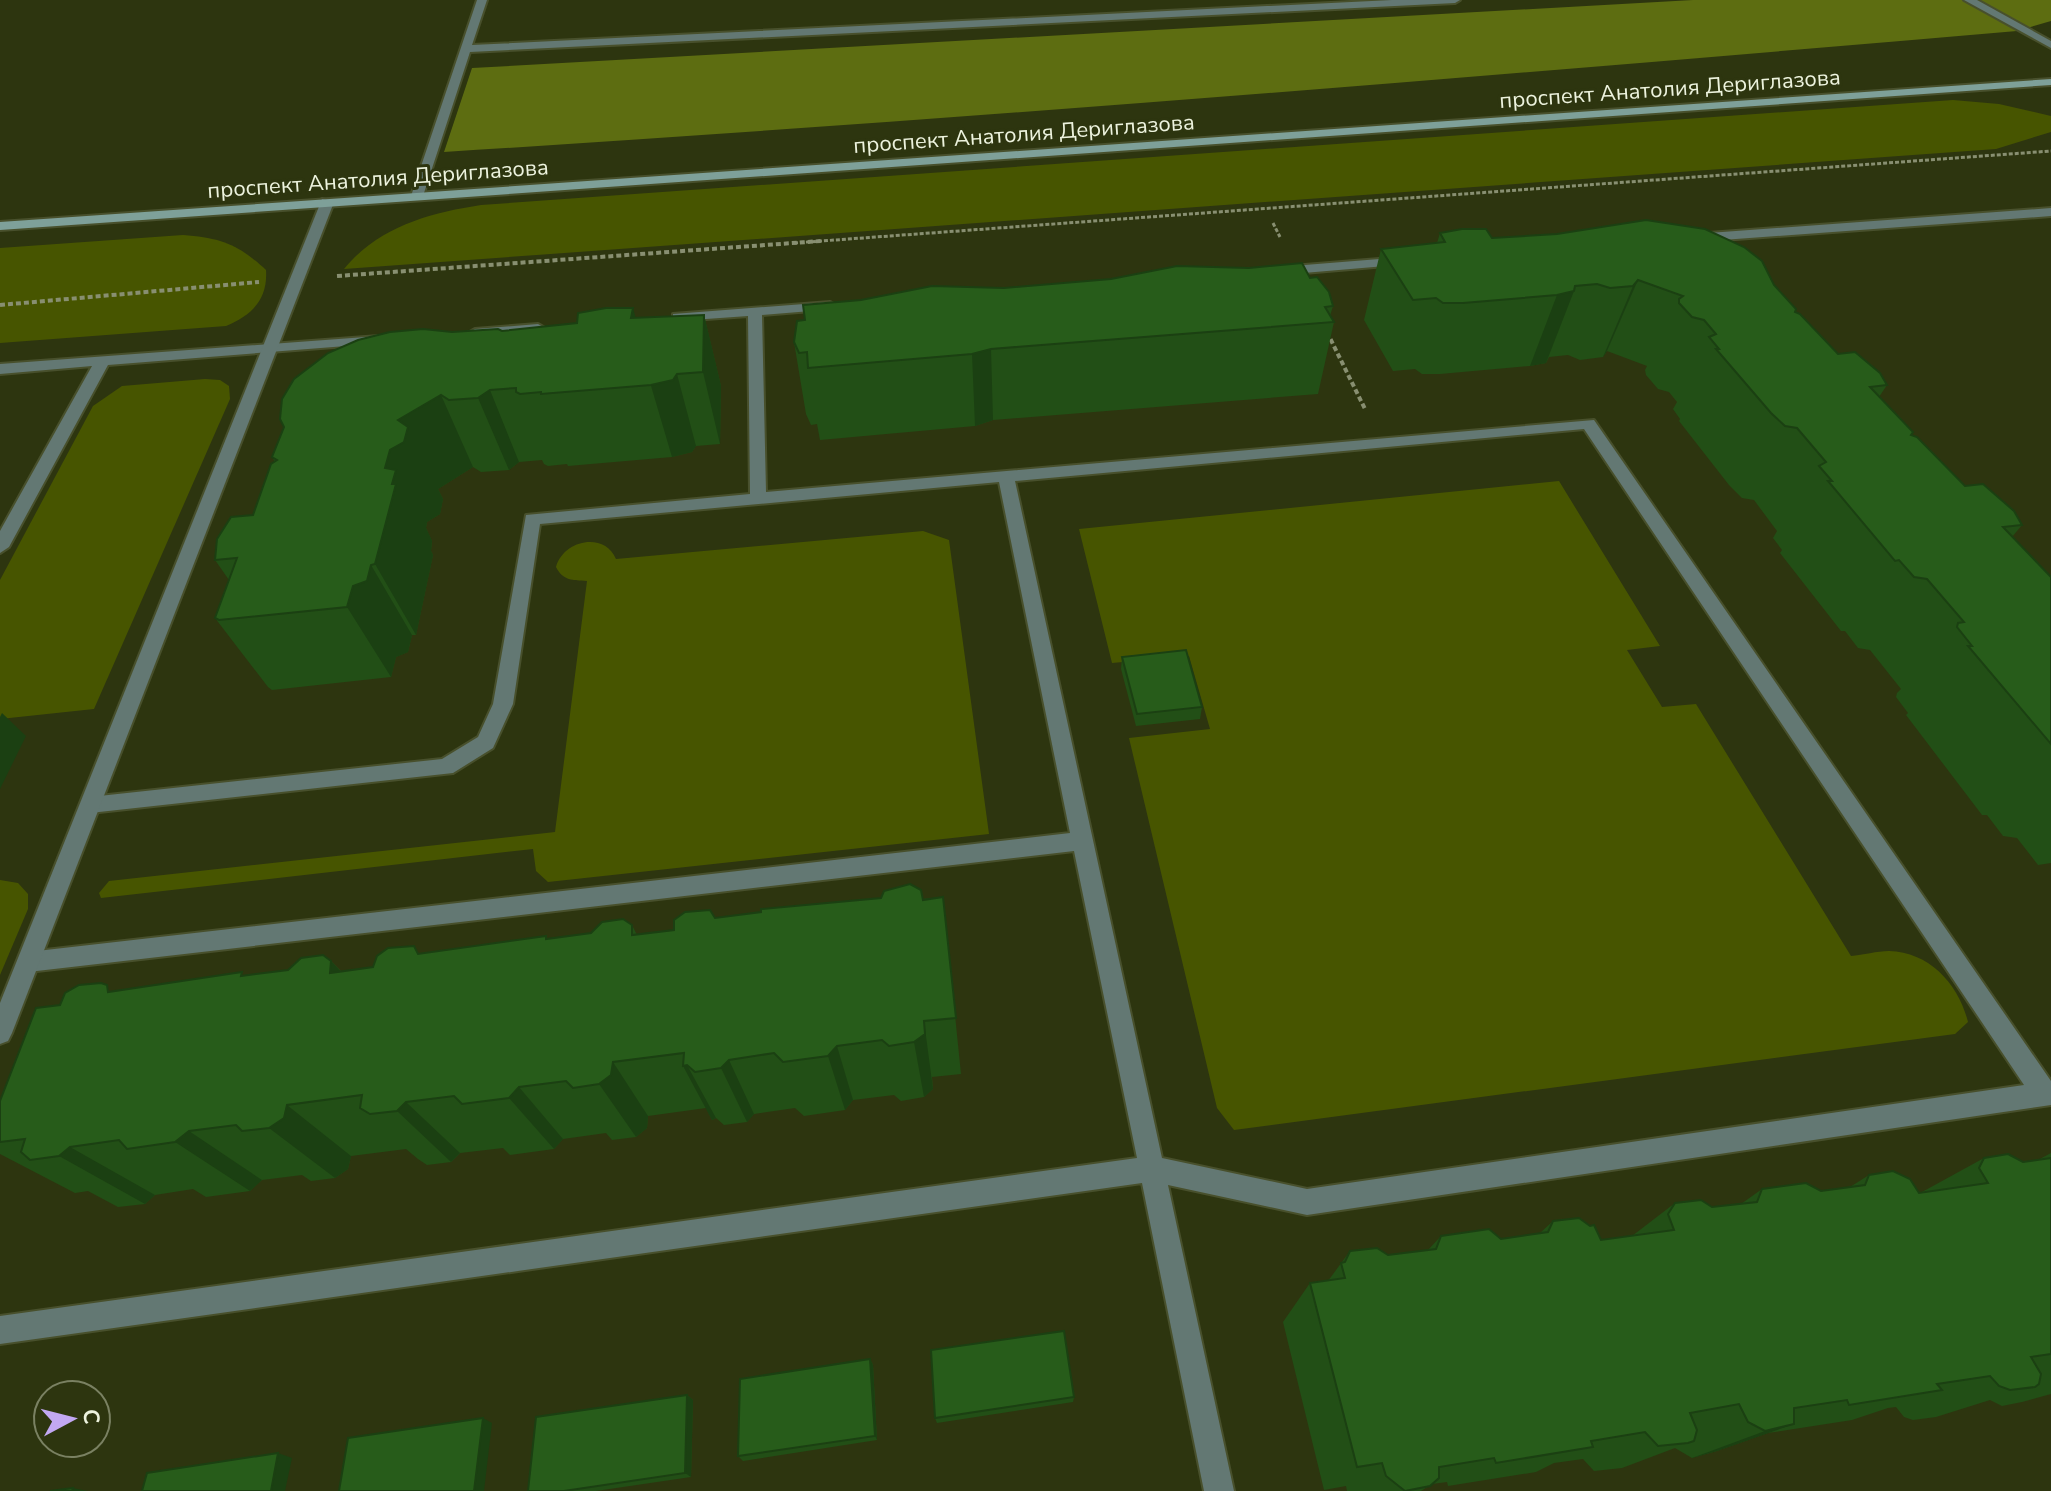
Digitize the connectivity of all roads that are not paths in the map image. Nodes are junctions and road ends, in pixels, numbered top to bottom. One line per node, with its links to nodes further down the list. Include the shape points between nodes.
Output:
1 (482, 0): 5 (street)
2 (1455, 0): 5 (street)
3 (1969, 0): 4 (street)
4 (2051, 45)
5 (467, 49): 7 (street)
6 (2051, 82): 7 (main road, проспект Анатолия Дериглазова)
7 (417, 196): 8 (main road, проспект Анатолия Дериглазова)
8 (327, 202): 10 (main road, проспект Анатолия Дериглазова); 20 (street)
9 (2051, 212): 11 (street, via 1729,242)
10 (0, 226)
11 (1677, 240)
12 (1423, 260): 13 (street)
13 (1264, 272)
14 (851, 304): 15 (street)
15 (755, 311): 16 (street); 24 (street)
16 (661, 319)
17 (551, 327): 18 (street)
18 (457, 334)
19 (394, 339): 20 (street)
20 (269, 349): 21 (street); 26 (street)
21 (103, 361): 22 (street); 25 (street)
22 (0, 369)
23 (1006, 476): 24 (street); 27 (street); 30 (street, via 1588,424)
24 (758, 498): 26 (street, via 532,519 503,704 486,742 446,767)
25 (0, 547)
26 (90, 805): 28 (street)
27 (1082, 841): 28 (street); 31 (street)
28 (28, 962): 29 (street)
29 (0, 1033)
30 (2047, 1093): 31 (street, via 1307,1202)
31 (1152, 1169): 32 (street); 33 (street)
32 (0, 1330)
33 (1219, 1491)

